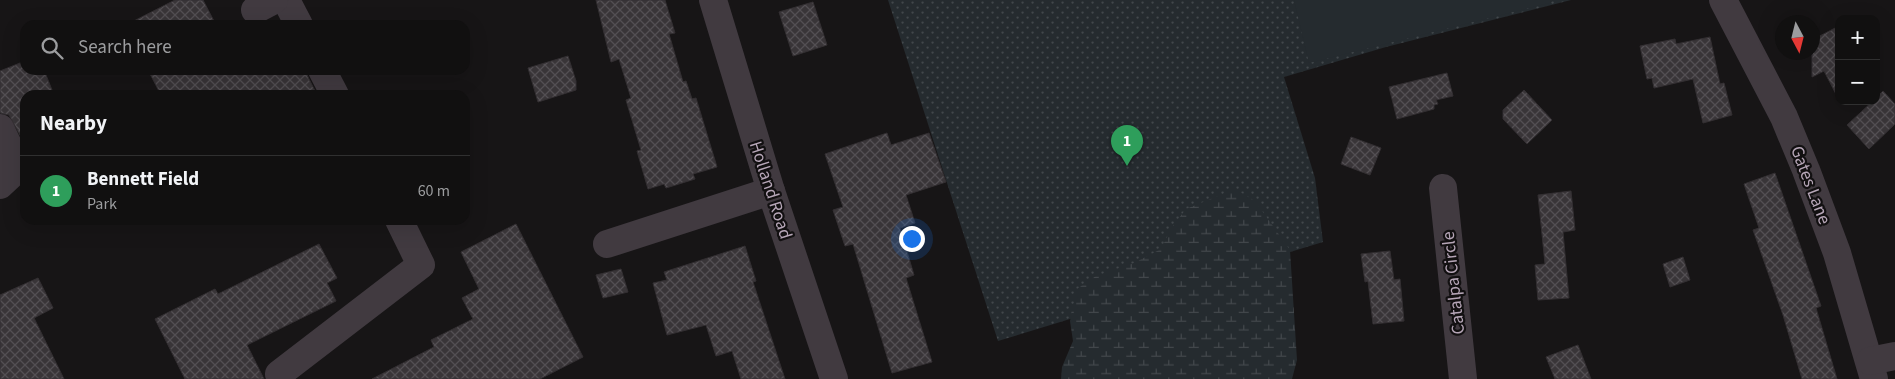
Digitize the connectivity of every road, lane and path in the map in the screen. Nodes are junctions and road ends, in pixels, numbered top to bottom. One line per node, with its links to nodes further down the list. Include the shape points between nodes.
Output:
1 (286, 0): 4 (street)
2 (713, 0): 10 (street, Holland Road)
3 (1723, 0): 13 (street, Gates Lane, via 1784,117)
4 (296, 20)
5 (325, 75): 6 (street)
6 (332, 90)
7 (0, 128): 8 (street, via 12,154 15,171)
8 (0, 185)
9 (1443, 188): 16 (street, Catalpa Circle)
10 (771, 191): 12 (street); 15 (street, Holland Road)
11 (401, 225): 14 (street, via 421,265)
12 (608, 244)
13 (1880, 365)
14 (279, 374)
15 (834, 379)
16 (1463, 379)

